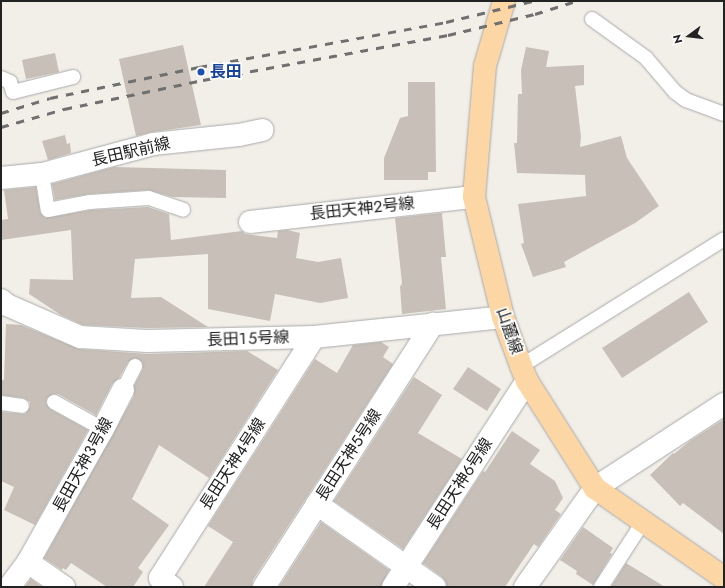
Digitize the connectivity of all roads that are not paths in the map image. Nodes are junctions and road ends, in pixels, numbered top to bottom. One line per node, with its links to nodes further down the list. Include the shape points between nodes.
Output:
1 (504, 1): 9 (main road, 山麓線, via 485,66)
2 (592, 19): 5 (lane, via 646,58 675,92 686,100)
3 (73, 77): 4 (lane, via 13,92 10,82)
4 (1, 78)
5 (724, 114)
6 (262, 130): 7 (street, 長田駅前線, via 239,135 153,144)
7 (42, 174): 8 (street, 長田駅前線); 10 (lane, via 48,210 90,202 150,198)
8 (1, 178)
9 (474, 197): 11 (street, 長田天神２号線); 14 (main road, 山麓線)
10 (183, 210)
11 (250, 222)
12 (724, 239): 18 (lane)
13 (3, 306): 16 (street, 長田１５号線, via 80,337 146,342)
14 (503, 317): 15 (street, 長田１５号線); 18 (main road, 山麓線)
15 (433, 324): 16 (street, 長田１５号線); 26 (street, 長田天神５号線)
16 (314, 337): 33 (street, 長田天神４号線, via 160,578)
17 (135, 366): 19 (lane, 長田天神３号線)
18 (524, 374): 25 (main road, 山麓線); 29 (street, 長田天神６号線)
19 (123, 390): 24 (street, 長田天神３号線)
20 (54, 402): 24 (lane)
21 (1, 403): 23 (lane)
22 (724, 404): 25 (street)
23 (22, 406)
24 (103, 429): 28 (street, 長田天神３号線)
25 (595, 488): 27 (main road, 山麓線); 37 (street)
26 (317, 504): 29 (street); 34 (street, 長田天神５号線)
27 (643, 522): 30 (main road, 山麓線); 38 (lane)
28 (28, 562): 31 (street, 長田天神３号線); 32 (street)
29 (406, 567): 35 (street, 長田天神６号線); 36 (street)
30 (724, 578): 39 (street)
31 (10, 586)
32 (64, 587)
33 (172, 587)
34 (264, 587)
35 (393, 587)
36 (435, 587)
37 (525, 587)
38 (601, 587)
39 (719, 587)

